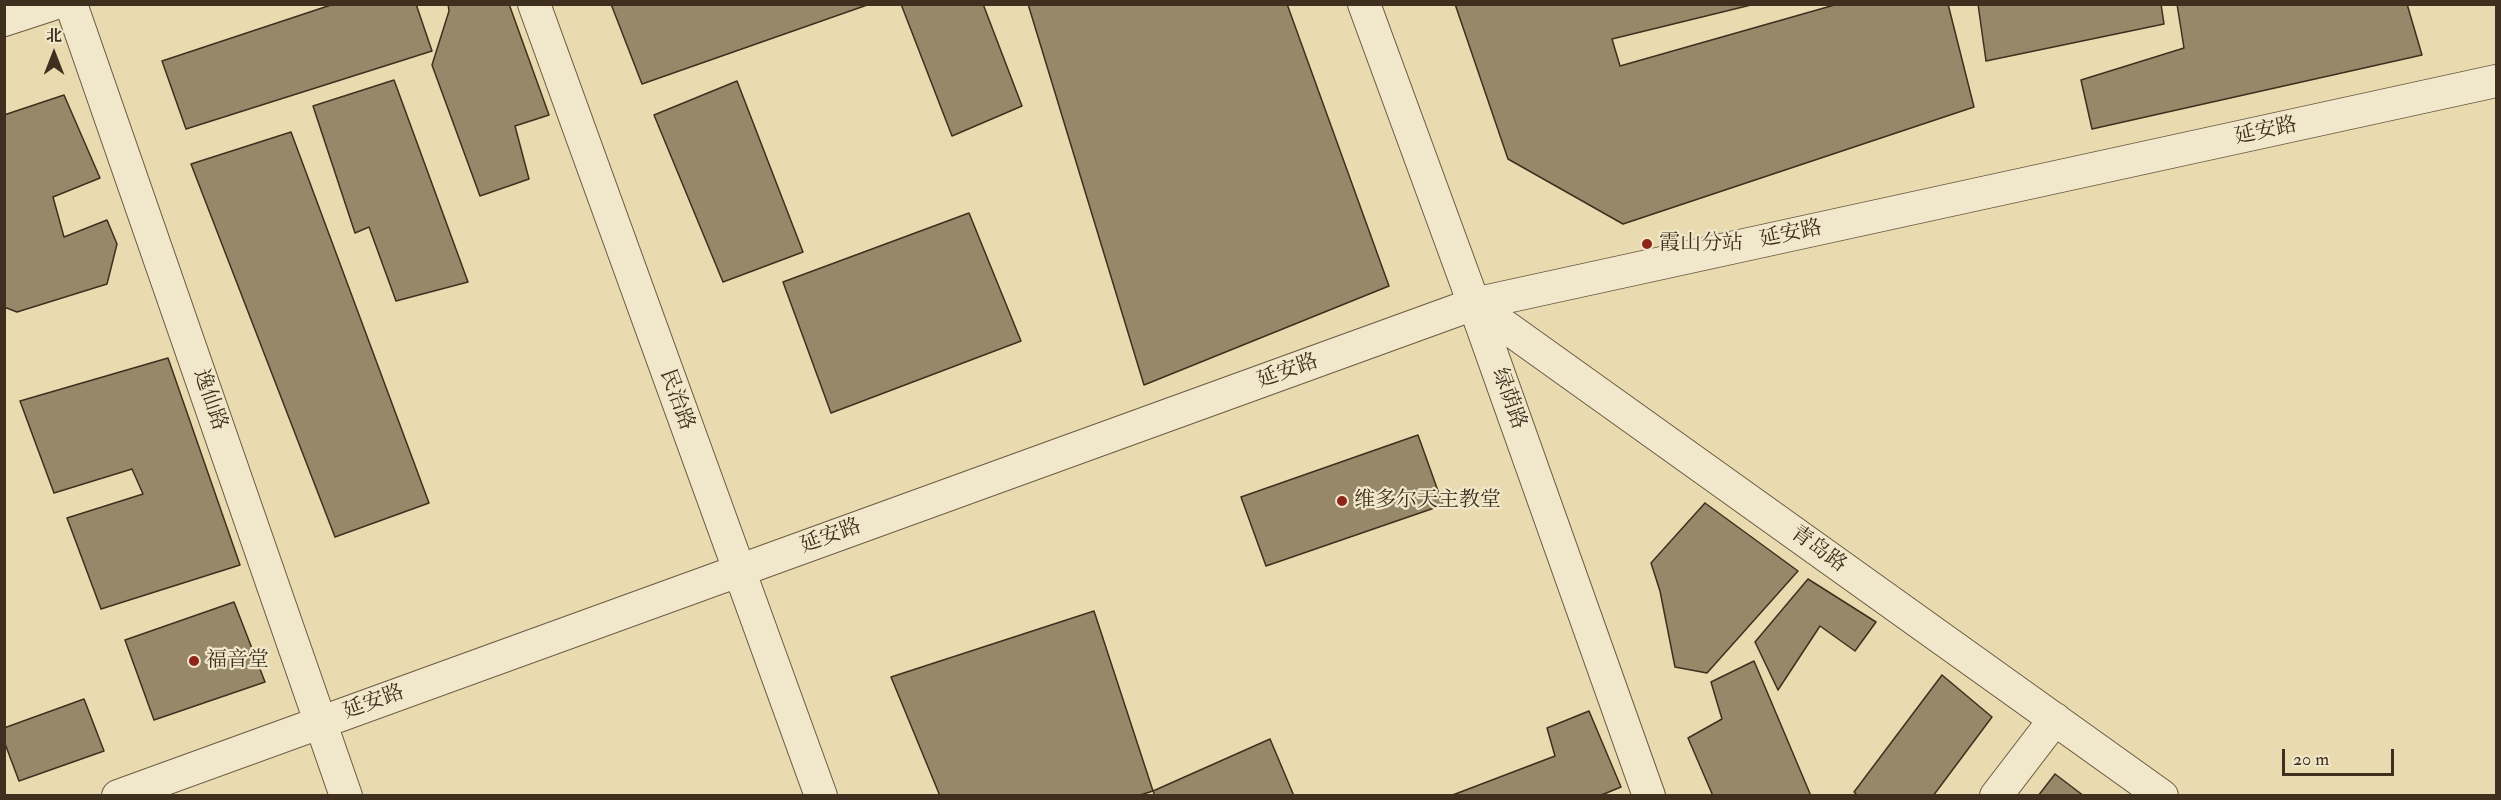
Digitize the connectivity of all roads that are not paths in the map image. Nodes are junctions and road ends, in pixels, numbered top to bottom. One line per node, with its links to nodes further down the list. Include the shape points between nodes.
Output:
1 (52, 4): 5 (street)
2 (71, 4): 10 (street, 逸仙路)
3 (534, 4): 8 (street, 民治路)
4 (1364, 4): 7 (street, 绿荫路)
5 (4, 20)
6 (2496, 81): 7 (street, 延安路)
7 (1474, 304): 8 (street, 延安路); 9 (street, 青岛路); 14 (street, 绿荫路)
8 (738, 571): 10 (street, 延安路); 13 (street, 民治路)
9 (2055, 719): 15 (street); 16 (street, 青岛路)
10 (321, 722): 11 (street, 延安路); 12 (street, 逸仙路)
11 (118, 795)
12 (346, 795)
13 (821, 795)
14 (1648, 795)
15 (1996, 795)
16 (2162, 795)

